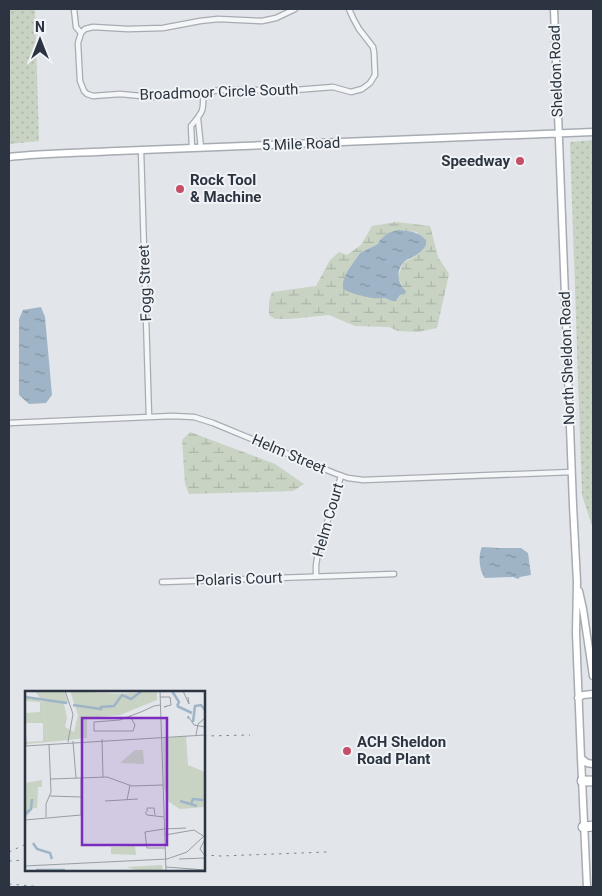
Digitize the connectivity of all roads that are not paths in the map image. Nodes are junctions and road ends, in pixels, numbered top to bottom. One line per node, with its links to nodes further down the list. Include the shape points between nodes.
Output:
1 (74, 9): 5 (street, via 74,22)
2 (295, 9): 5 (street, via 262,21 210,20 128,30 93,27)
3 (349, 9): 6 (street, Broadmoor Circle South, via 374,52 375,74 362,89 351,92 333,88)
4 (554, 9): 9 (main road, Sheldon Road)
5 (81, 33): 6 (street, Broadmoor Circle South, via 78,43 80,81 87,94 152,97)
6 (203, 92): 7 (street, via 204,108)
7 (198, 119): 10 (street, via 191,126); 11 (street)
8 (593, 132): 9 (main road, 5 Mile Road)
9 (558, 134): 11 (main road, 5 Mile Road); 16 (main road, North Sheldon Road)
10 (192, 148): 11 (main road, 5 Mile Road); 12 (main road, 5 Mile Road)
11 (201, 148)
12 (141, 150): 13 (main road, 5 Mile Road); 14 (street, Fogg Street)
13 (9, 157)
14 (149, 417): 15 (street, Helm Street); 17 (street, Helm Street, via 181,416 205,420)
15 (9, 423)
16 (572, 472): 17 (street, Helm Street, via 371,480); 21 (main road, North Sheldon Road)
17 (341, 476): 19 (street, Helm Court, via 318,553)
18 (394, 574): 19 (street, Helm Court)
19 (316, 577): 20 (street, Polaris Court)
20 (162, 582)
21 (577, 582): 22 (main road, North Sheldon Road); 24 (main road, North Sheldon Road)
22 (593, 676)
23 (593, 694): 24 (main road)
24 (578, 698): 25 (main road, North Sheldon Road)
25 (580, 758): 26 (main road); 28 (main road, North Sheldon Road)
26 (593, 764)
27 (593, 781): 28 (highway)
28 (582, 782): 30 (main road, North Sheldon Road)
29 (593, 826): 30 (highway)
30 (583, 827): 31 (main road, North Sheldon Road)
31 (587, 886)

